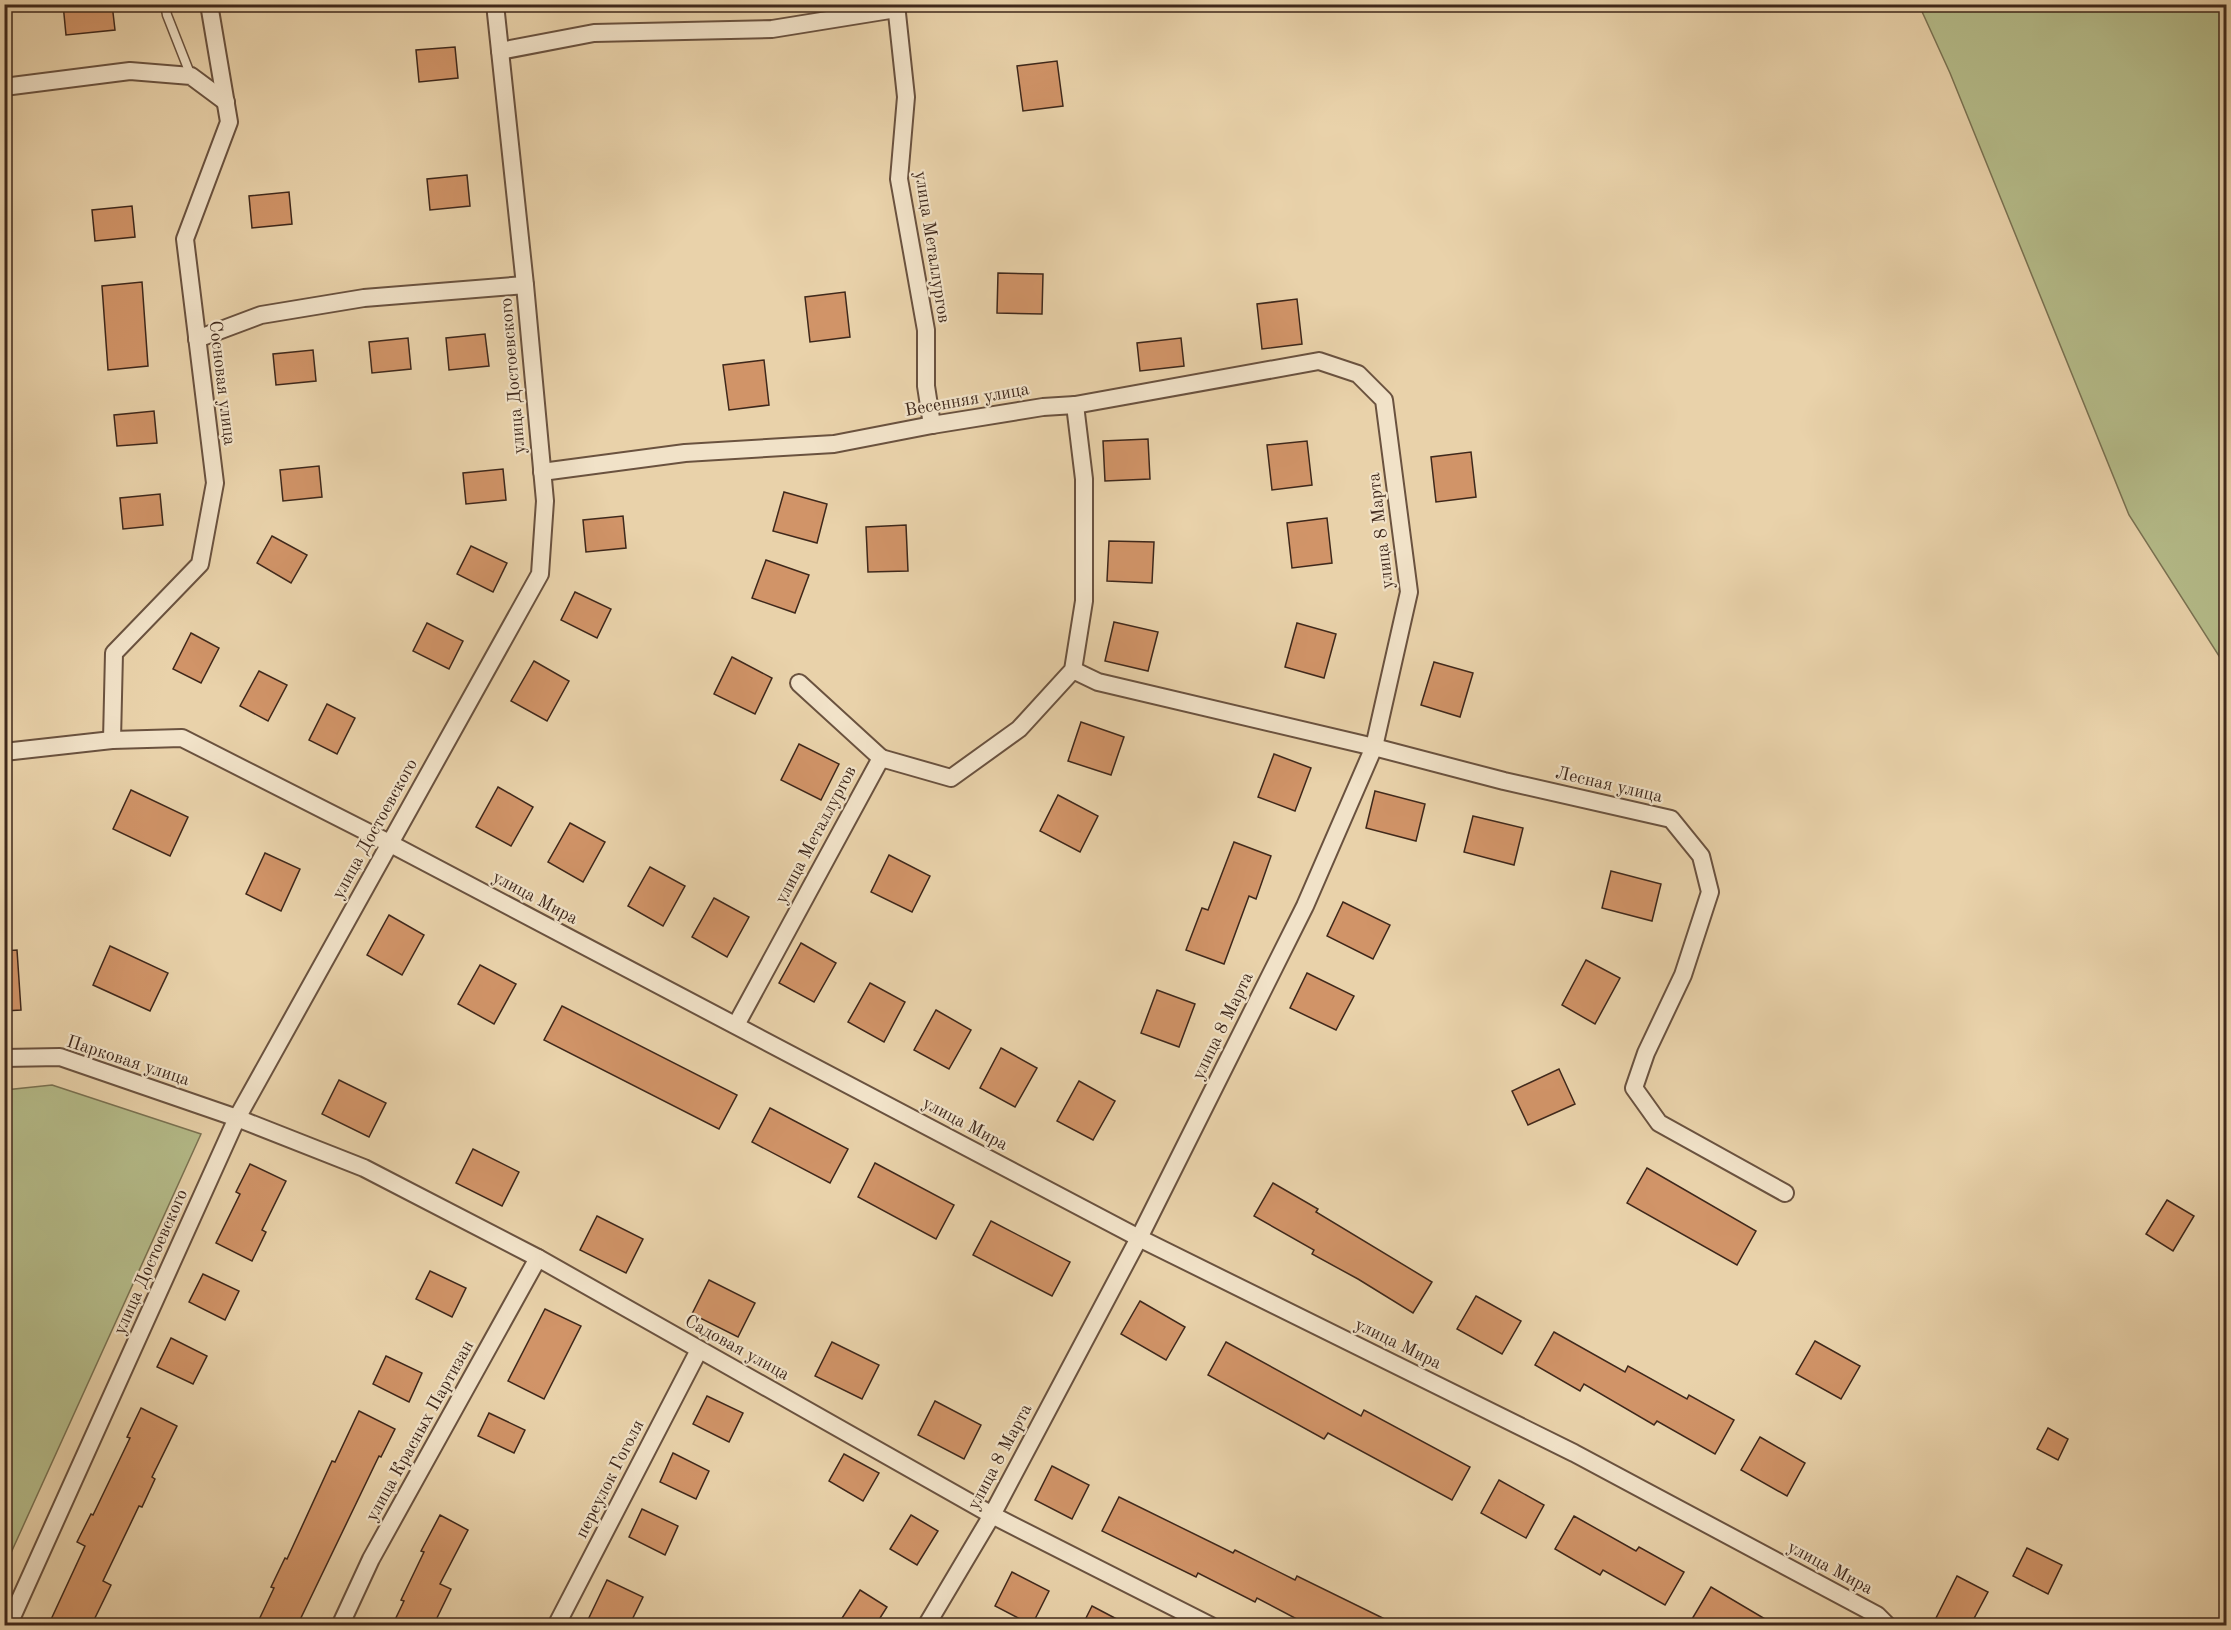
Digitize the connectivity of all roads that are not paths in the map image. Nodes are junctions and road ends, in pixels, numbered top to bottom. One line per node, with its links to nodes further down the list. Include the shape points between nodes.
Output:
1 (165, 4): 6 (lane)
2 (209, 4): 8 (street, Сосновая улица)
3 (495, 4): 5 (street, улица Достоевского)
4 (896, 7): 5 (street, via 772,28 594,33); 13 (street, улица Металлургов, via 906,98 899,179 926,330 926,386)
5 (500, 51): 9 (street, улица Достоевского)
6 (191, 76): 7 (street, via 130,71); 8 (street)
7 (4, 87)
8 (225, 102): 10 (street, Сосновая улица, via 229,122 185,239)
9 (525, 285): 10 (street, via 364,298 261,315); 14 (street, улица Достоевского)
10 (197, 339): 17 (street, Сосновая улица, via 215,483 200,564 114,652)
11 (1384, 400): 12 (street, Весенняя улица, via 1358,374 1319,361); 18 (street, улица 8 Марта, via 1409,592)
12 (1075, 405): 13 (street, Весенняя улица); 15 (street, via 1084,479 1084,601)
13 (932, 424): 14 (street, Весенняя улица, via 834,444 685,453)
14 (542, 472): 21 (street, улица Достоевского, via 540,574)
15 (1073, 670): 18 (street, Лесная улица, via 1098,682); 20 (street, улица Металлургов, via 1019,729 951,778)
16 (799, 683): 20 (street)
17 (112, 740): 19 (street, улица Мира); 21 (street, улица Мира, via 183,738)
18 (1374, 747): 25 (street, Лесная улица, via 1671,819 1701,856 1710,892 1683,975 1634,1088 1659,1123); 26 (street, улица 8 Марта, via 1305,906)
19 (4, 752)
20 (880, 758): 22 (street, улица Металлургов)
21 (389, 843): 22 (street, улица Мира); 24 (street, улица Достоевского)
22 (736, 1026): 26 (street, улица Мира)
23 (4, 1058): 24 (street, Парковая улица, via 60,1057)
24 (237, 1118): 27 (street, Садовая улица, via 364,1168); 31 (street, улица Достоевского)
25 (1785, 1193)
26 (1139, 1238): 29 (street, улица 8 Марта); 30 (street, улица Мира, via 1574,1453)
27 (538, 1258): 28 (street, Садовая улица); 32 (street, улица Красных Партизан, via 371,1559)
28 (699, 1350): 29 (street, Садовая улица); 33 (street, переулок Гоголя)
29 (992, 1515): 34 (street, улица 8 Марта); 35 (street, Садовая улица)
30 (1879, 1622)
31 (8, 1626)
32 (340, 1626)
33 (556, 1626)
34 (926, 1626)
35 (1211, 1626)

